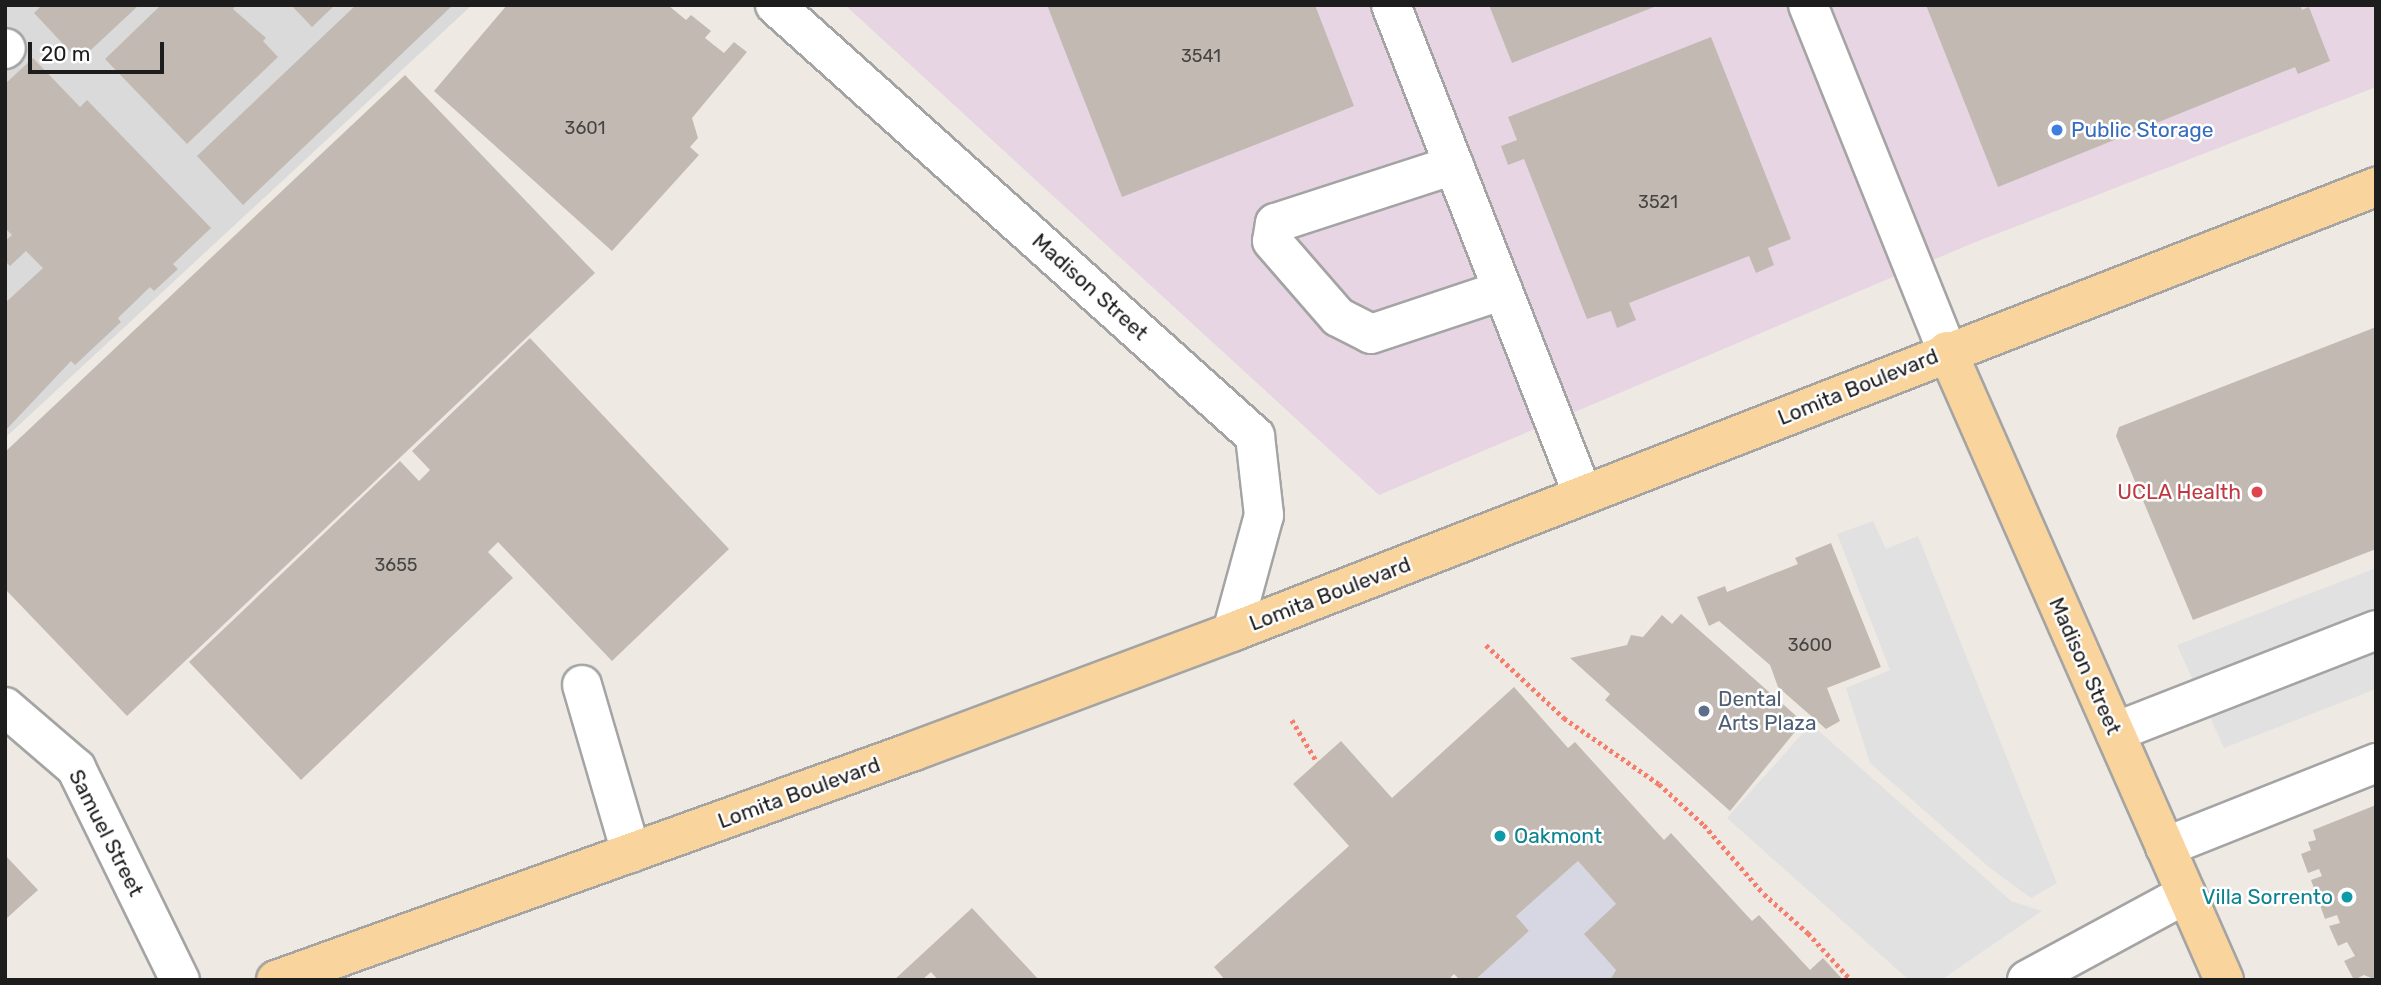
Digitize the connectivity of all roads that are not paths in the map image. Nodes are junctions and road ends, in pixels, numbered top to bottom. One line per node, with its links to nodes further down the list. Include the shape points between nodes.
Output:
1 (775, 5): 10 (street, Madison Street, via 1255,436 1264,515)
2 (1391, 5): 4 (street)
3 (1808, 5): 7 (street)
4 (1454, 165): 6 (street); 6 (street, via 1275,223 1272,242 1338,317 1371,334)
5 (2376, 187): 7 (main road, Lomita Boulevard)
6 (1503, 290): 8 (street)
7 (1947, 351): 8 (main road, Lomita Boulevard); 13 (main road, Madison Street)
8 (1583, 495): 10 (main road, Lomita Boulevard)
9 (2376, 631): 13 (street)
10 (1232, 632): 16 (main road, Lomita Boulevard)
11 (582, 685): 16 (street)
12 (5, 707): 19 (street, Samuel Street, via 76,768)
13 (2115, 733): 15 (main road, Madison Street)
14 (2376, 763): 15 (street)
15 (2165, 847): 17 (main road, Madison Street)
16 (631, 853): 20 (main road, Lomita Boulevard)
17 (2186, 894): 18 (street); 21 (main road, Madison Street)
18 (2031, 979)
19 (180, 980)
20 (276, 980)
21 (2224, 980)

